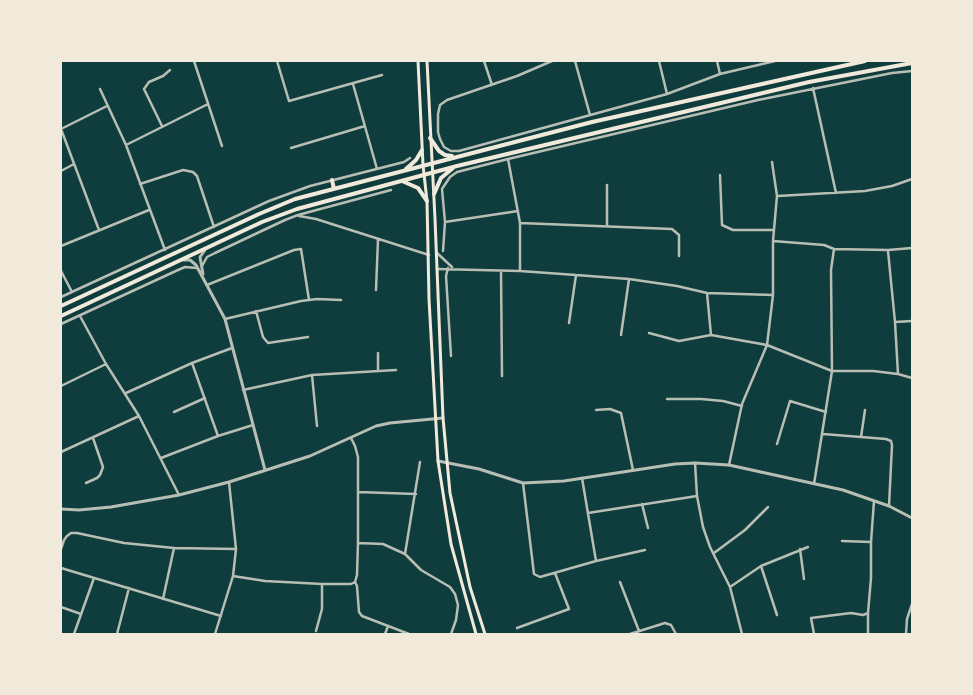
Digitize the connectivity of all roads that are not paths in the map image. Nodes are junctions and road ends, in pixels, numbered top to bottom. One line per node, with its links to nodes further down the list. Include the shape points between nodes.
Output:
1 (194, 61): 24 (street)
2 (277, 61): 18 (street, via 289,101)
3 (418, 61): 37 (main road)
4 (427, 61): 33 (main road)
5 (484, 61): 19 (street)
6 (552, 61): 12 (street)
7 (575, 61): 29 (street)
8 (659, 61): 22 (street)
9 (717, 61): 16 (street)
10 (775, 61): 16 (street)
11 (865, 61): 38 (highway, via 592,122)
12 (543, 63): 19 (street)
13 (912, 63): 23 (highway, via 809,82)
14 (170, 70): 30 (street, via 149,82 144,89)
15 (912, 71): 20 (street)
16 (720, 74): 22 (street)
17 (382, 75): 18 (street)
18 (352, 84): 31 (street)
19 (492, 85): 29 (street, via 440,105 440,139 444,148 459,151)
20 (812, 88): 26 (street); 59 (street)
21 (100, 89): 25 (street)
22 (667, 94): 29 (street)
23 (731, 101): 26 (street); 27 (highway)
24 (208, 104): 30 (street); 35 (street)
25 (107, 106): 32 (street); 34 (street)
26 (725, 108): 28 (street)
27 (694, 109): 28 (street); 45 (highway)
28 (702, 114): 40 (street)
29 (590, 115)
30 (162, 126): 34 (street)
31 (365, 126): 36 (street); 46 (street)
32 (61, 129): 43 (street)
33 (430, 138): 38 (highway, via 438,151); 42 (main road)
34 (126, 145): 55 (street)
35 (222, 146)
36 (291, 148)
37 (422, 150): 44 (main road); 48 (highway)
38 (456, 157): 42 (highway)
39 (410, 158): 46 (street)
40 (508, 159): 64 (street); 66 (street, via 450,177 442,192)
41 (772, 162): 61 (street)
42 (431, 163): 44 (highway); 49 (main road)
43 (74, 164): 47 (street); 70 (street)
44 (423, 165): 48 (highway); 50 (main road)
45 (457, 166): 49 (highway); 60 (highway, via 443,175)
46 (377, 169): 53 (street)
47 (61, 172)
48 (402, 172): 57 (highway)
49 (433, 172): 50 (highway); 60 (main road)
50 (424, 175): 54 (highway); 62 (main road)
51 (720, 175): 71 (street, via 722,225 733,230)
52 (912, 179): 59 (street, via 880,188)
53 (332, 180): 57 (highway); 69 (street, via 268,201)
54 (402, 181): 62 (highway, via 418,188); 74 (highway, via 297,209)
55 (140, 184): 63 (street); 69 (street, via 183,170 193,172)
56 (607, 185): 68 (street)
57 (334, 189): 102 (highway, via 259,214)
58 (391, 190): 65 (street)
59 (836, 193): 61 (street)
60 (434, 194): 81 (main road)
61 (777, 196): 71 (street)
62 (426, 201): 82 (main road)
63 (149, 210): 70 (street); 78 (street)
64 (518, 211): 66 (street); 67 (street)
65 (298, 215): 72 (street); 85 (street, via 215,253)
66 (445, 222): 80 (street)
67 (520, 223): 68 (street); 91 (street)
68 (607, 226): 83 (street, via 672,229 679,235)
69 (214, 227): 78 (street)
70 (99, 230): 75 (street)
71 (774, 230): 73 (street)
72 (378, 239): 82 (street); 95 (street)
73 (773, 241): 77 (street, via 824,245); 98 (street)
74 (212, 245): 84 (highway); 85 (street, via 200,255)
75 (61, 246)
76 (912, 248): 79 (street)
77 (834, 249): 79 (street); 123 (street, via 831,270)
78 (165, 250): 96 (street)
79 (888, 250): 108 (street)
80 (443, 251)
81 (436, 253): 87 (street); 88 (main road)
82 (428, 255): 140 (main road)
83 (679, 256)
84 (181, 260): 85 (street, via 190,260); 104 (highway)
85 (199, 267): 94 (street); 105 (street, via 178,270)
86 (448, 268): 87 (street); 88 (street); 118 (street)
87 (453, 268): 90 (street)
88 (437, 269): 139 (main road)
89 (61, 271): 96 (street)
90 (501, 271): 91 (street); 126 (street)
91 (520, 271): 92 (street)
92 (576, 275): 93 (street); 109 (street)
93 (629, 279): 97 (street); 112 (street)
94 (207, 284): 100 (street, via 301,249); 106 (street)
95 (376, 290)
96 (72, 292): 99 (street)
97 (707, 293): 98 (street); 113 (street)
98 (773, 295): 115 (street)
99 (61, 298)
100 (309, 300): 101 (street); 103 (street)
101 (341, 300)
102 (61, 306)
103 (256, 311): 106 (street); 114 (street, via 263,337 268,343)
104 (61, 316)
105 (80, 316): 110 (street); 120 (street)
106 (225, 319): 116 (street)
107 (912, 321): 108 (street)
108 (895, 322): 124 (street)
109 (569, 323)
110 (61, 324)
111 (649, 333): 113 (street, via 679,341)
112 (621, 335)
113 (711, 335): 115 (street)
114 (308, 337)
115 (767, 345): 123 (street); 133 (street)
116 (232, 348): 119 (street); 129 (street)
117 (378, 352): 122 (street)
118 (451, 356)
119 (192, 363): 130 (street); 131 (street)
120 (106, 364): 128 (street); 130 (street)
121 (396, 370): 122 (street)
122 (378, 371): 125 (street)
123 (832, 371): 124 (street); 137 (street)
124 (898, 374): 127 (street)
125 (312, 375): 129 (street); 142 (street)
126 (502, 376)
127 (912, 378)
128 (61, 386)
129 (243, 390): 141 (street)
130 (126, 394): 138 (street)
131 (205, 398): 136 (street); 144 (street)
132 (668, 399): 133 (street, via 723,401)
133 (742, 406): 155 (street)
134 (596, 410): 157 (street, via 610,409 621,413)
135 (865, 410): 146 (street)
136 (174, 412)
137 (826, 412): 143 (street); 148 (street, via 790,401)
138 (139, 416): 147 (street); 150 (street)
139 (442, 418): 140 (street); 153 (main road)
140 (434, 419): 145 (street, via 384,424); 151 (main road)
141 (253, 425): 144 (street); 156 (street)
142 (317, 426)
143 (823, 434): 146 (street); 162 (street)
144 (218, 436): 150 (street)
145 (350, 437): 156 (street, via 315,454); 163 (street, via 358,457)
146 (861, 437): 169 (street, via 886,439 892,445)
147 (93, 438): 149 (street); 160 (street, via 104,468 100,475)
148 (777, 444)
149 (61, 452)
150 (162, 458): 165 (street)
151 (438, 461): 153 (street); 217 (main road, via 451,544)
152 (420, 462): 164 (street)
153 (447, 462): 161 (street); 218 (main road, via 461,549)
154 (694, 463): 155 (street); 157 (street); 166 (street)
155 (729, 466): 162 (street)
156 (265, 470): 159 (street)
157 (633, 470): 158 (street)
158 (582, 478): 161 (street); 172 (street)
159 (229, 482): 165 (street); 182 (street)
160 (86, 483)
161 (523, 483): 189 (street, via 534,574 540,578)
162 (814, 484): 167 (street)
163 (358, 492): 164 (street); 177 (street)
164 (416, 494): 185 (street)
165 (179, 495): 171 (street, via 111,507)
166 (697, 496): 168 (street); 184 (street, via 703,527)
167 (874, 501): 169 (street); 176 (street)
168 (642, 504): 172 (street); 174 (street)
169 (889, 506): 173 (street)
170 (768, 507): 184 (street, via 745,530)
171 (61, 509)
172 (588, 513): 186 (street)
173 (912, 518)
174 (648, 528)
175 (842, 541): 176 (street)
176 (871, 542): 201 (street)
177 (358, 543): 185 (street, via 383,544); 193 (street)
178 (808, 547): 180 (street)
179 (174, 548): 181 (street, via 120,543 77,533 67,536); 182 (street); 198 (street)
180 (800, 548): 187 (street); 192 (street)
181 (61, 549)
182 (236, 549): 190 (street)
183 (645, 550): 186 (street)
184 (714, 553): 196 (street)
185 (405, 554): 216 (street, via 421,570 450,586 455,594 458,605)
186 (596, 561): 189 (street)
187 (761, 566): 196 (street); 203 (street)
188 (61, 568): 191 (street)
189 (555, 573): 208 (street, via 568,609)
190 (233, 576): 195 (street); 204 (street)
191 (94, 578): 197 (street); 202 (street)
192 (804, 579)
193 (355, 582): 195 (street); 207 (street, via 359,612)
194 (620, 582): 210 (street)
195 (322, 584): 209 (street, via 322,608)
196 (730, 587): 221 (street)
197 (129, 588): 198 (street); 212 (street)
198 (164, 599): 204 (street)
199 (912, 604): 205 (street)
200 (61, 607): 202 (street)
201 (868, 613): 222 (street, via 811,618); 223 (street)
202 (81, 614): 211 (street)
203 (777, 615)
204 (220, 616): 213 (street)
205 (907, 619): 206 (street); 224 (street)
206 (912, 620)
207 (388, 626): 214 (street); 215 (street)
208 (517, 628)
209 (316, 631)
210 (639, 631): 219 (street); 220 (street, via 661,624 672,625)
211 (74, 634)
212 (117, 634)
213 (215, 634)
214 (385, 634)
215 (409, 634)
216 (451, 634)
217 (476, 634)
218 (485, 634)
219 (630, 634)
220 (676, 634)
221 (742, 634)
222 (814, 634)
223 (868, 634)
224 (906, 634)

